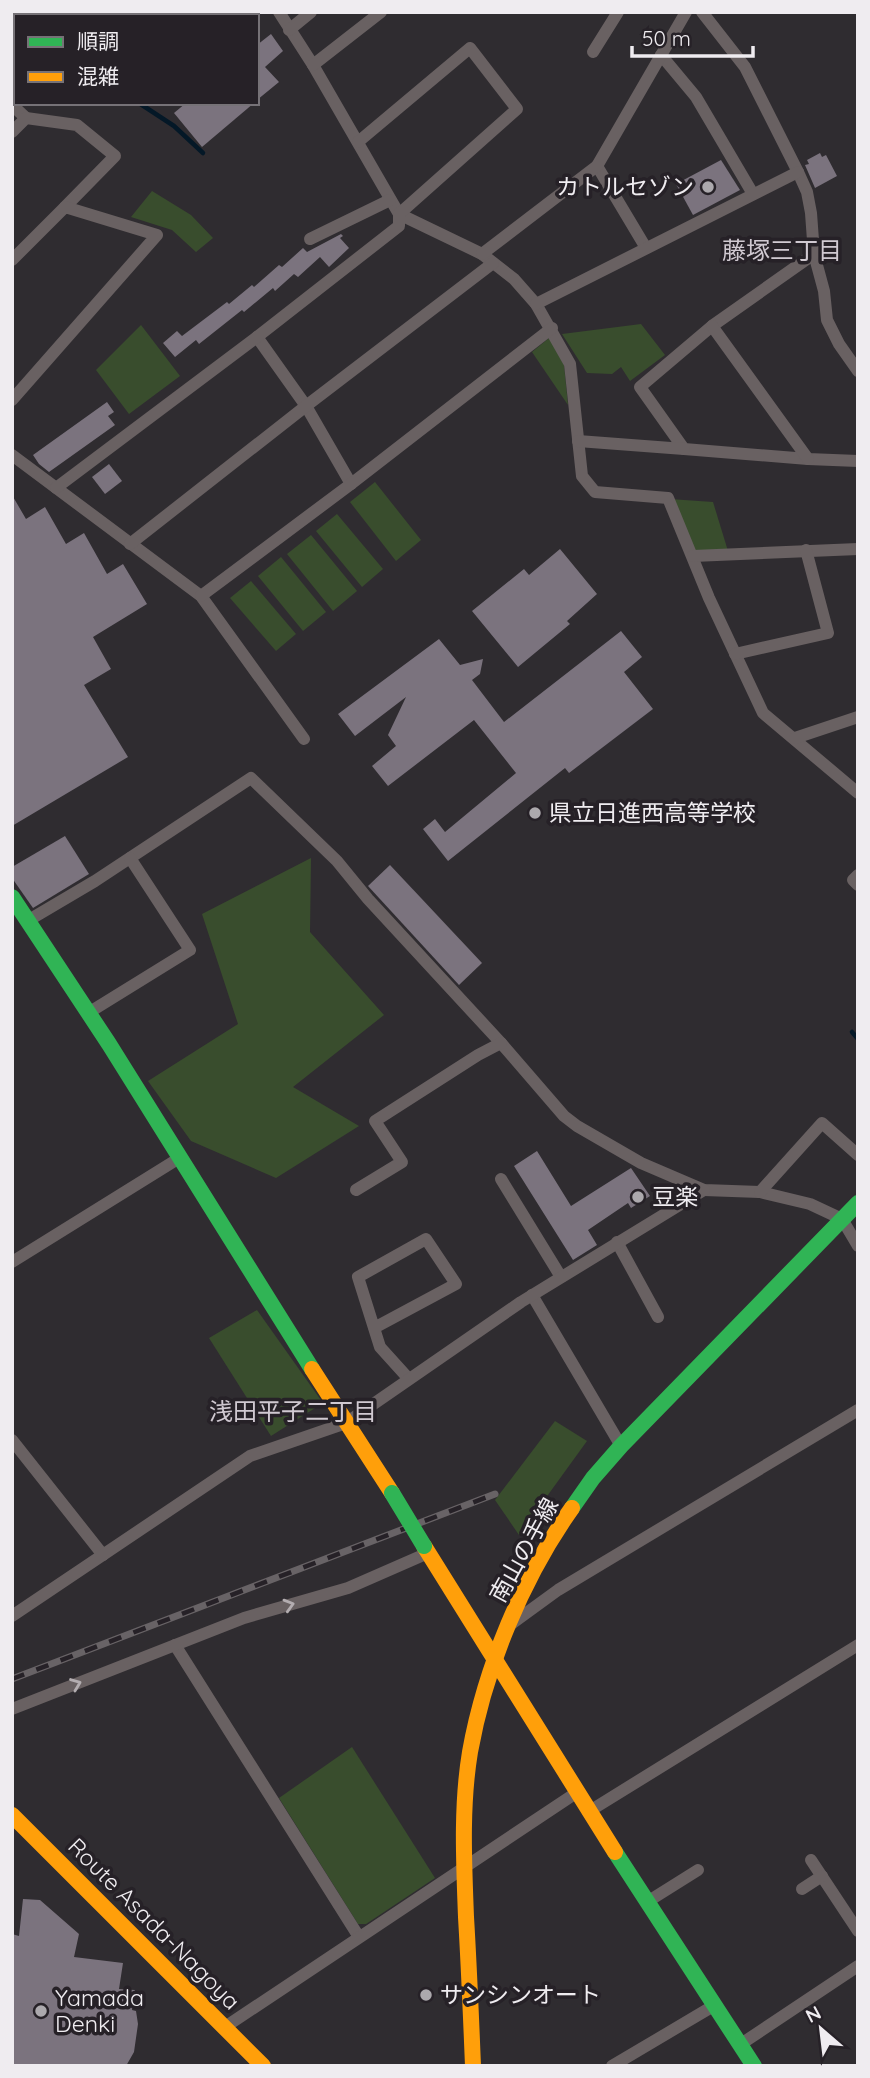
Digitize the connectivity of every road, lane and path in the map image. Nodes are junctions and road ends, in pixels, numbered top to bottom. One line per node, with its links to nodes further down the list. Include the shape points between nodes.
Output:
1 (279, 12): 7 (street)
2 (311, 12): 7 (street)
3 (381, 12): 10 (street)
4 (618, 12): 8 (street)
5 (686, 12): 9 (street)
6 (702, 12): 16 (street, via 745,67)
7 (289, 30): 10 (street)
8 (593, 52)
9 (661, 55): 15 (street); 17 (street, via 696,97)
10 (313, 65): 14 (street)
11 (12, 105): 12 (street)
12 (26, 118): 13 (street); 19 (street, via 77,125 115,156)
13 (12, 132)
14 (358, 142): 18 (street); 20 (street, via 470,48 517,109)
15 (597, 166): 22 (street); 23 (street)
16 (798, 172): 17 (street); 24 (street, via 807,192)
17 (753, 194): 22 (street)
18 (390, 200): 20 (street); 21 (street)
19 (65, 206): 25 (street); 32 (street, via 157,235)
20 (399, 214): 23 (street); 30 (street, via 399,226)
21 (310, 239)
22 (646, 248): 27 (street)
23 (482, 254): 26 (street)
24 (814, 254): 28 (street); 31 (street, via 827,320)
25 (12, 260)
26 (493, 263): 27 (street); 34 (street)
27 (536, 304): 29 (street)
28 (712, 326): 36 (street, via 640,387); 38 (street)
29 (552, 328): 35 (street, via 570,364); 40 (street)
30 (257, 337): 34 (street); 41 (street)
31 (858, 371)
32 (18, 389): 33 (street)
33 (12, 400)
34 (306, 406): 40 (street); 42 (street)
35 (578, 441): 36 (street); 45 (street, via 582,476 595,492 668,498)
36 (684, 449): 38 (street)
37 (12, 455): 41 (street)
38 (808, 459): 39 (street)
39 (858, 461)
40 (351, 484): 46 (street)
41 (55, 488): 42 (street)
42 (130, 544): 46 (street)
43 (858, 549): 44 (street)
44 (806, 550): 45 (street); 47 (street, via 828,633)
45 (693, 556): 47 (street)
46 (201, 596): 50 (street)
47 (735, 654): 49 (street, via 764,713)
48 (858, 717): 49 (street)
49 (795, 738): 51 (street)
50 (304, 739)
51 (858, 793)
52 (130, 859): 56 (street); 57 (street, via 190,950); 58 (street, via 251,778 337,861)
53 (858, 875): 54 (street, via 853,880)
54 (858, 885)
55 (12, 897): 56 (street)
56 (29, 920): 57 (street)
57 (88, 1013): 60 (street)
58 (501, 1043): 62 (street, via 375,1121 402,1162); 63 (street, via 577,1126 640,1163)
59 (858, 1155): 64 (street, via 822,1123)
60 (181, 1157): 69 (street); 76 (street)
61 (501, 1179): 70 (street)
62 (356, 1190)
63 (704, 1190): 64 (street); 67 (street)
64 (760, 1192): 66 (street)
65 (858, 1203): 66 (street, 南山の手線)
66 (842, 1219): 68 (street); 78 (street, 南山の手線)
67 (617, 1242): 70 (street); 72 (street)
68 (858, 1246)
69 (12, 1262)
70 (561, 1277): 71 (street)
71 (532, 1295): 74 (street); 78 (street)
72 (658, 1317)
73 (374, 1328): 73 (street, via 456,1284 426,1238 358,1277); 74 (street, via 380,1347)
74 (408, 1378): 76 (street)
75 (858, 1410): 82 (street, via 558,1590)
76 (346, 1423): 79 (street, bridge); 80 (street, via 250,1456)
77 (12, 1440): 80 (street)
78 (621, 1446): 82 (street, 南山の手線, via 556,1530 524,1586)
79 (426, 1549): 83 (street, one-way to 79, via 244,1618 348,1588); 85 (street)
80 (103, 1555): 81 (street)
81 (12, 1616)
82 (509, 1626): 85 (street, 南山の手線)
83 (175, 1645): 86 (street, one-way to 83); 97 (street)
84 (858, 1645): 88 (street)
85 (496, 1660): 87 (street); 91 (street, 南山の手線, via 470,1753)
86 (12, 1709)
87 (576, 1793): 88 (street); 91 (street)
88 (589, 1812): 95 (street)
89 (12, 1815): 100 (street, Route Asada-Nagoya)
90 (811, 1860): 93 (street)
91 (464, 1866): 97 (street); 103 (street, 南山の手線)
92 (698, 1870): 95 (street)
93 (822, 1876): 94 (street); 96 (street)
94 (802, 1889)
95 (647, 1902): 99 (street)
96 (858, 1931)
97 (359, 1937): 100 (street)
98 (858, 1966): 101 (street)
99 (715, 2005): 101 (street); 104 (street)
100 (225, 2027): 102 (street, Route Asada-Nagoya)
101 (741, 2044): 105 (street)
102 (263, 2066)
103 (473, 2066)
104 (612, 2066)
105 (754, 2066)

